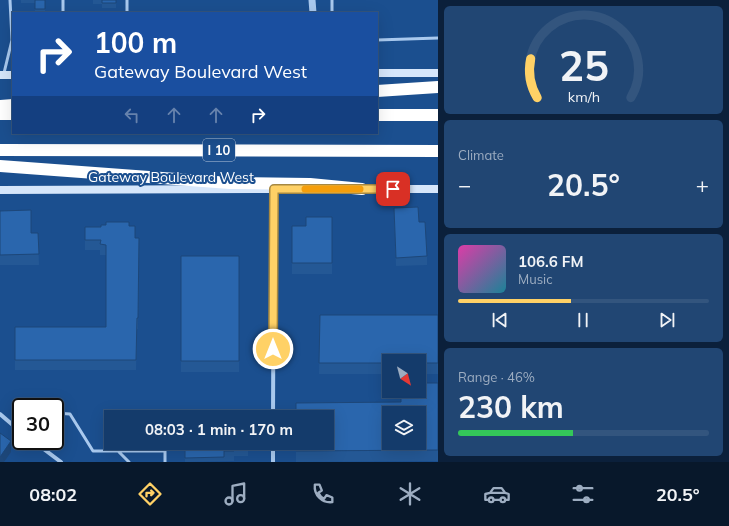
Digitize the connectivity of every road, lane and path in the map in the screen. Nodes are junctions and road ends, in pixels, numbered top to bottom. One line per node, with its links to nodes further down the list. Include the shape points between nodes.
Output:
1 (10, 0): 10 (lane)
2 (63, 0): 6 (lane)
3 (127, 0): 7 (lane)
4 (312, 0): 8 (street)
5 (332, 0): 9 (lane)
6 (63, 12)
7 (127, 12)
8 (313, 12)
9 (332, 12)
10 (12, 28): 16 (lane, via 12,40)
11 (438, 38): 12 (lane)
12 (378, 40)
13 (438, 66): 15 (lane)
14 (378, 72): 15 (main road)
15 (438, 73)
16 (2, 75)
17 (438, 87): 18 (highway)
18 (378, 91)
19 (12, 105): 20 (highway)
20 (0, 106)
21 (0, 114): 22 (highway)
22 (12, 114)
23 (378, 115): 24 (highway)
24 (438, 115)
25 (0, 150): 26 (highway, I 10)
26 (438, 151)
27 (0, 166): 29 (highway)
28 (274, 189): 29 (main road, Gateway Boulevard West); 31 (main road, Gateway Boulevard West); 32 (street)
29 (362, 189): 30 (main road, Gateway Boulevard West)
30 (438, 189)
31 (0, 190)
32 (273, 410)
33 (0, 414): 35 (street)
34 (64, 414): 38 (lane, via 70,414 93,451)
35 (12, 425)
36 (45, 450): 39 (street)
37 (273, 450): 42 (street)
38 (118, 452): 40 (lane); 41 (lane, via 165,451)
39 (59, 461)
40 (129, 462)
41 (165, 462)
42 (273, 462)

